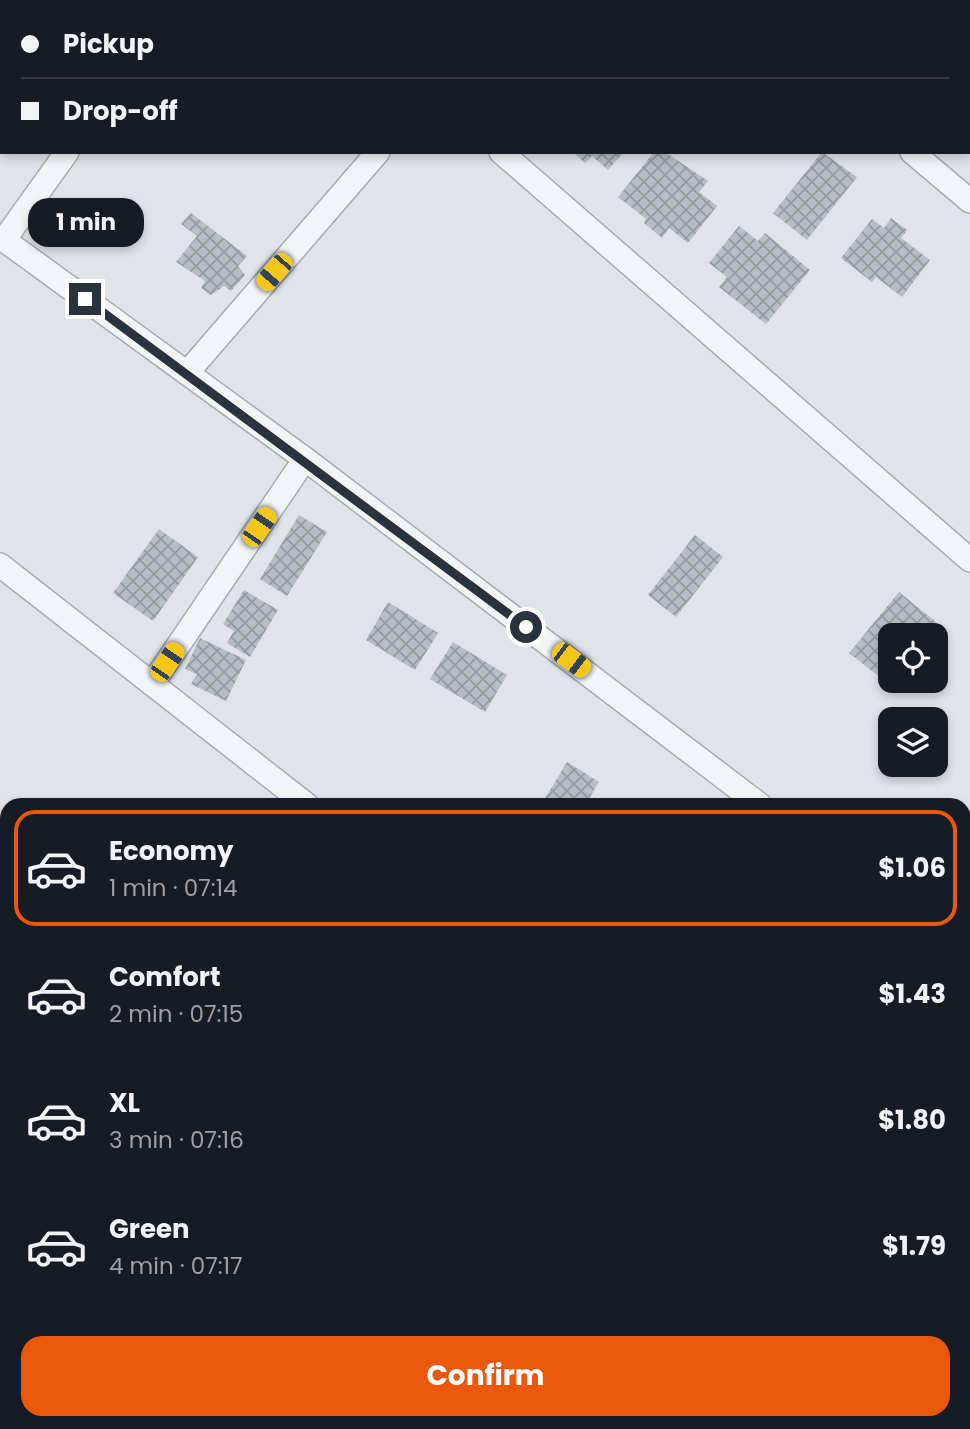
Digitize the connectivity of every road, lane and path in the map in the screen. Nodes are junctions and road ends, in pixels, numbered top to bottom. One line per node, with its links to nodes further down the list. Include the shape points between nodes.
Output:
1 (65, 154): 6 (street)
2 (376, 154): 7 (street)
3 (503, 154): 9 (street)
4 (914, 154): 5 (street)
5 (970, 201)
6 (2, 238): 7 (street)
7 (187, 373): 8 (street)
8 (305, 459): 11 (street); 13 (street)
9 (970, 559)
10 (0, 565): 11 (street)
11 (152, 684): 12 (street)
12 (298, 798)
13 (751, 798)

